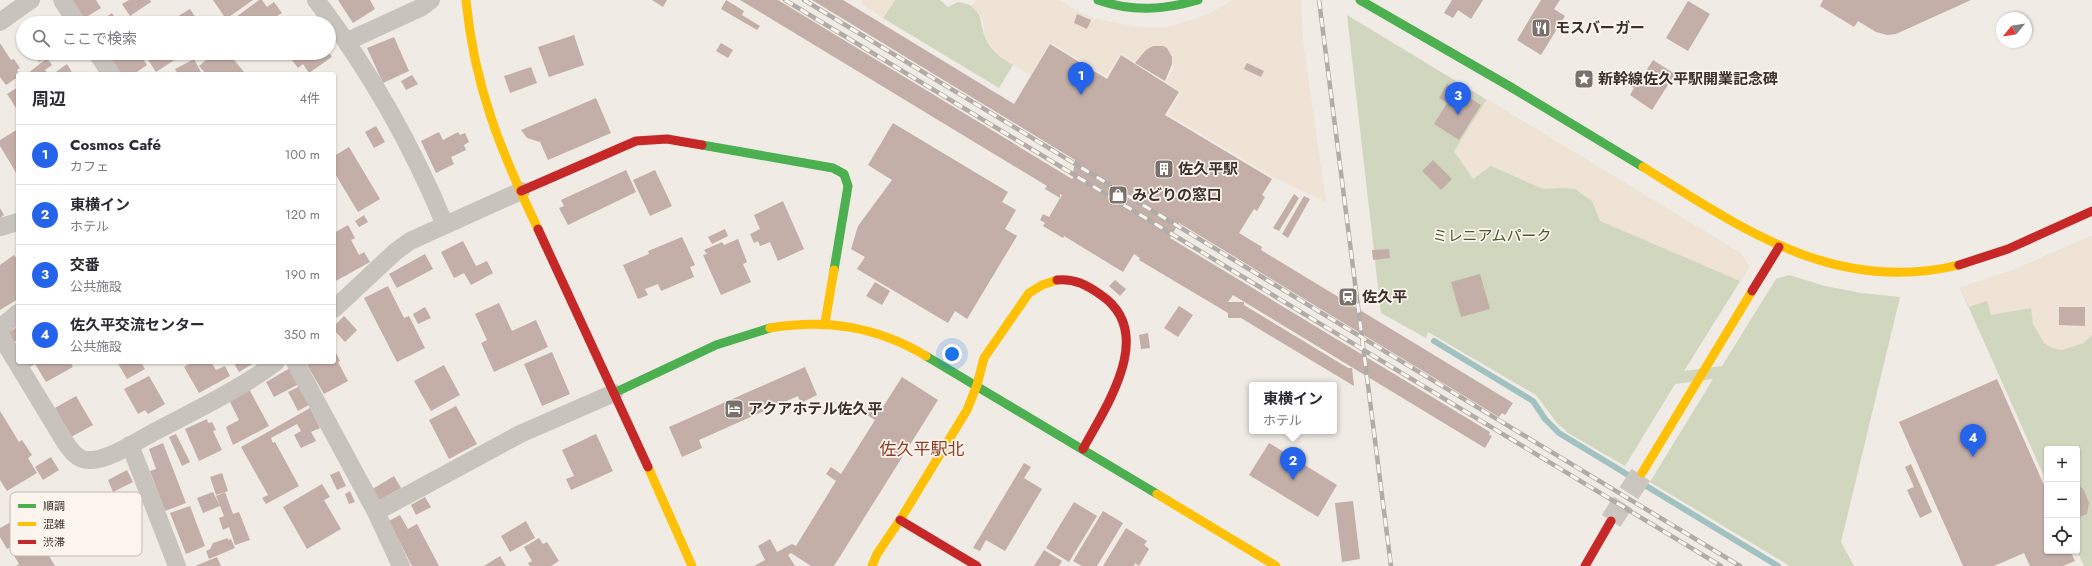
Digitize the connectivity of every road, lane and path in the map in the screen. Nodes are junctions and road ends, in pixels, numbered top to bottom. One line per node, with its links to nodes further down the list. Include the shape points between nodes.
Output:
1 (31, 0): 11 (street)
2 (62, 0): 9 (street)
3 (316, 0): 10 (street)
4 (431, 0): 13 (street)
5 (466, 0): 16 (street, via 476,73 493,125)
6 (1098, 0): 7 (street, via 1114,6 1140,9 1171,7)
7 (1198, 0)
8 (1360, 0): 21 (street)
9 (72, 16)
10 (328, 16)
11 (0, 22)
12 (336, 26): 13 (street)
13 (348, 41): 19 (street, via 405,138 427,181)
14 (102, 60): 15 (street)
15 (110, 72)
16 (521, 191): 19 (street); 24 (street, via 619,147 650,139 667,139 833,168 844,174 848,186); 32 (street)
17 (2092, 211): 21 (street, via 1977,260 1934,268 1885,272 1809,258)
18 (16, 223): 20 (street)
19 (445, 225): 22 (street, via 410,241 395,252)
20 (0, 227)
21 (1779, 247): 35 (street)
22 (336, 307)
23 (16, 315): 25 (street)
24 (825, 323): 31 (street, via 858,328 917,350); 32 (street, via 780,326 736,338)
25 (0, 328)
26 (0, 335): 27 (street)
27 (16, 361)
28 (18, 364): 33 (street, via 65,442 78,457 92,460)
29 (273, 364): 33 (street, via 255,377)
30 (296, 364): 36 (street)
31 (977, 385): 34 (street); 34 (street, via 984,358 1029,293 1038,286 1057,280 1080,281 1117,308 1124,320 1127,341 1124,365 1119,379); 37 (street, via 967,410)
32 (614, 393): 36 (street, via 520,434); 41 (street)
33 (130, 445): 39 (street)
34 (1083, 449): 44 (street)
35 (1642, 473)
36 (376, 512): 40 (street)
37 (900, 520): 42 (street); 43 (street)
38 (1611, 521): 45 (street)
39 (177, 566)
40 (401, 566)
41 (692, 566)
42 (872, 566)
43 (977, 566)
44 (1275, 566)
45 (1585, 566)

